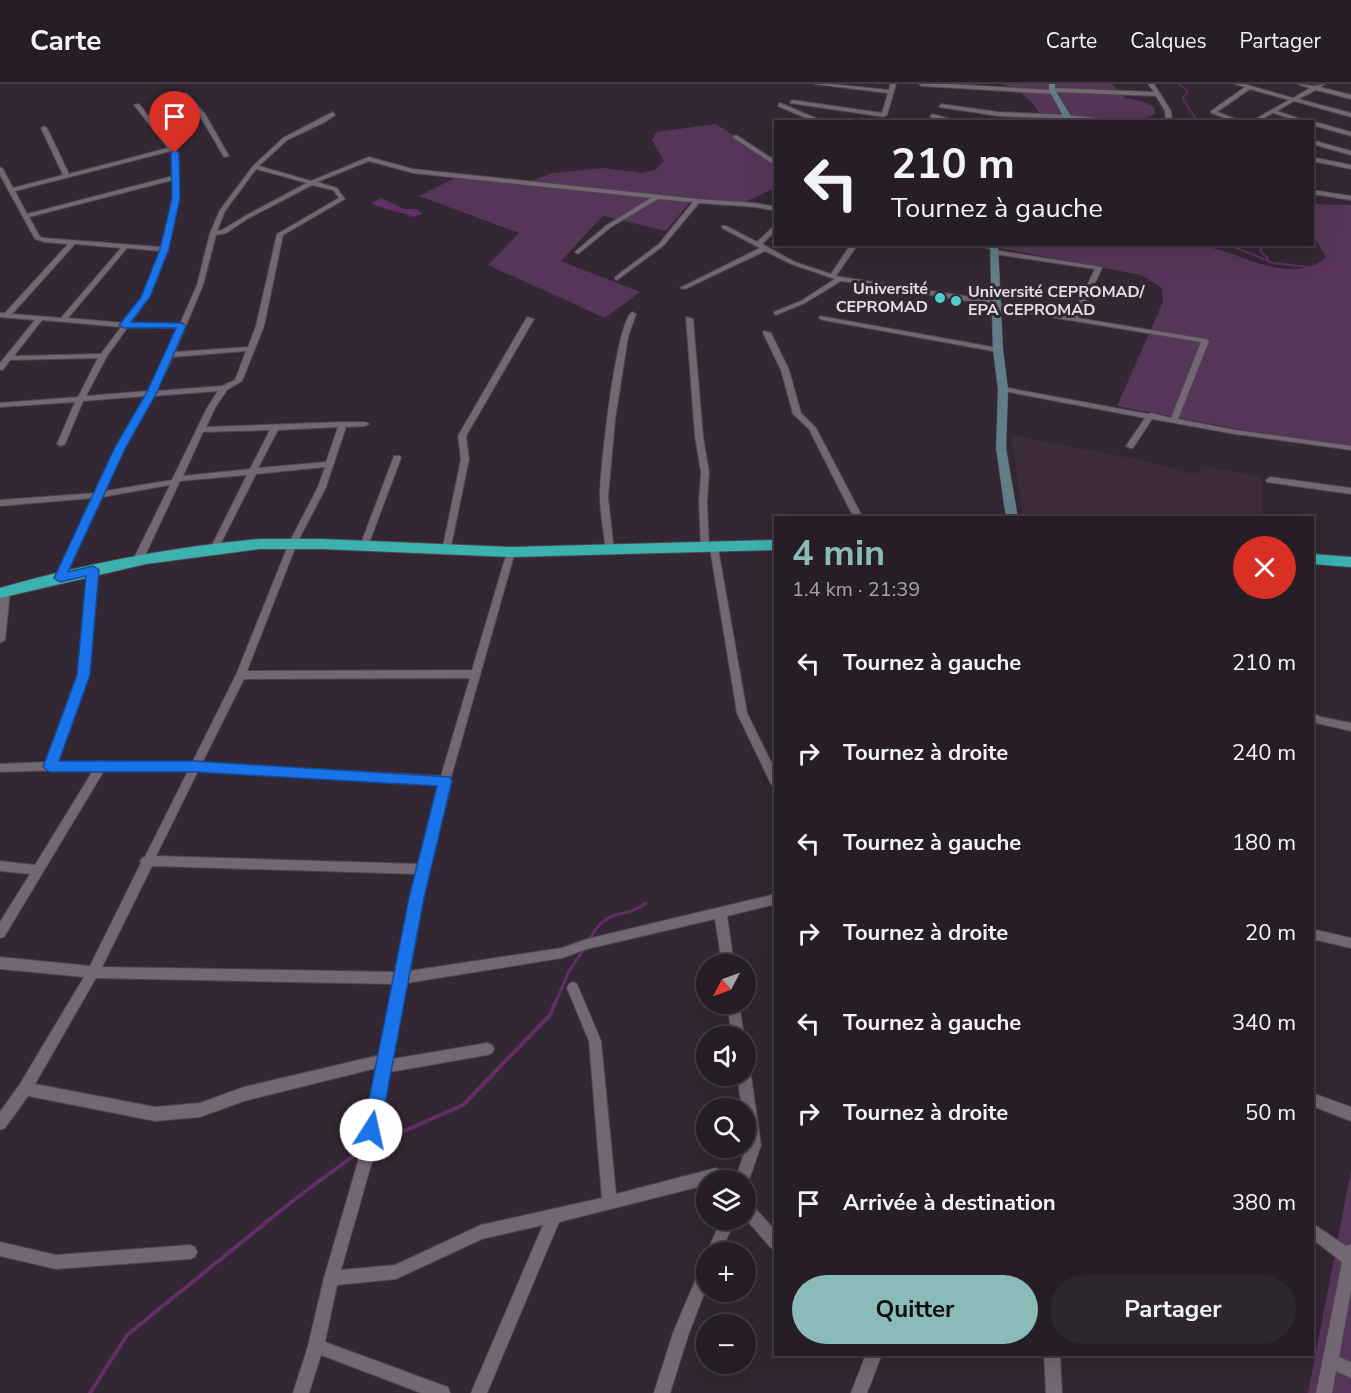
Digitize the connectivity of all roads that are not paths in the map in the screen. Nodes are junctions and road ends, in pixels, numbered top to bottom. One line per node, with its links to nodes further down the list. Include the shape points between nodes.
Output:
1 (818, 84): 12 (street)
2 (893, 84): 12 (street)
3 (922, 84): 4 (street)
4 (945, 84): 11 (street)
5 (1150, 84): 13 (street)
6 (1238, 84): 9 (street)
7 (1300, 84): 10 (street)
8 (1322, 84): 10 (street)
9 (1249, 87): 16 (street); 31 (street, via 1213,112)
10 (1315, 88): 15 (street); 16 (street)
11 (1052, 89): 13 (street); 26 (street)
12 (890, 92): 17 (street, via 884,115)
13 (1156, 94): 30 (street, via 1168,111)
14 (186, 95): 22 (street)
15 (1351, 97)
16 (1294, 100): 21 (street); 24 (street)
17 (792, 102)
18 (137, 105): 35 (street)
19 (780, 105): 27 (street)
20 (940, 106): 26 (street)
21 (1273, 111): 32 (street); 33 (street)
22 (202, 114): 35 (street); 42 (street)
23 (333, 114): 47 (street, via 285,139)
24 (1351, 115)
25 (932, 116): 28 (street)
26 (1067, 119): 29 (street)
27 (816, 120)
28 (949, 120)
29 (1088, 120)
30 (1169, 120)
31 (1236, 120)
32 (1256, 120)
33 (1302, 120)
34 (1314, 124): 37 (street)
35 (153, 125): 40 (street)
36 (44, 128): 50 (street)
37 (1351, 134)
38 (736, 137): 45 (street)
39 (1314, 143): 41 (street)
40 (172, 149): 50 (street); 51 (street)
41 (1351, 153)
42 (226, 156)
43 (1351, 158): 46 (street)
44 (1314, 159): 46 (street)
45 (774, 163)
46 (1338, 165): 48 (street)
47 (255, 166): 52 (street); 62 (street, via 222,211)
48 (1351, 167)
49 (0, 170): 53 (street)
50 (67, 176): 53 (street)
51 (176, 177): 59 (street); 68 (street, via 176,198)
52 (313, 182): 55 (street, via 369,159 413,171); 62 (street, via 224,232); 86 (street, via 335,189 342,199 280,234 260,326)
53 (11, 190): 59 (street)
54 (1314, 192): 56 (street)
55 (658, 197): 57 (street); 69 (street, via 609,226)
56 (1351, 198)
57 (697, 201): 58 (street); 70 (street, via 661,245)
58 (774, 209)
59 (25, 216): 63 (street, via 37,238)
60 (724, 227): 64 (street)
61 (774, 229): 64 (street)
62 (213, 233): 84 (street, via 200,285)
63 (73, 242): 66 (street); 76 (street)
64 (762, 246): 71 (street, via 793,263); 72 (street)
65 (854, 246): 71 (street)
66 (125, 247): 68 (street); 82 (street)
67 (994, 248): 73 (street); 81 (street, via 1099,268)
68 (164, 249): 83 (street, via 146,297)
69 (578, 252)
70 (617, 278)
71 (836, 278): 73 (street); 74 (street, via 803,302)
72 (683, 288)
73 (997, 304): 81 (street); 87 (street)
74 (776, 313)
75 (632, 314): 122 (street, via 624,337 604,497)
76 (4, 315): 77 (street)
77 (40, 318): 82 (street); 90 (street)
78 (823, 318): 87 (street)
79 (530, 319): 121 (street, via 462,436 465,459)
80 (689, 319): 119 (street)
81 (1074, 319): 98 (street, via 1206,341)
82 (63, 320): 83 (street)
83 (124, 325): 84 (street); 89 (street)
84 (182, 326): 88 (street)
85 (767, 333): 114 (street, via 785,370 797,414 812,428)
86 (250, 349): 88 (street); 92 (street, via 238,381)
87 (998, 350): 93 (street)
88 (170, 355): 94 (street)
89 (104, 357): 90 (street); 95 (street)
90 (8, 358): 91 (street)
91 (0, 368)
92 (224, 388): 94 (street); 102 (street)
93 (1003, 389): 97 (street); 115 (street, via 1001,448)
94 (152, 392): 95 (street); 112 (street)
95 (80, 400): 96 (street); 103 (street)
96 (0, 405)
97 (1151, 415): 98 (street); 104 (street)
98 (1174, 420): 105 (street)
99 (343, 424): 100 (street); 101 (street); 107 (street)
100 (364, 424)
101 (275, 428): 102 (street); 108 (street)
102 (202, 430): 109 (street)
103 (61, 444)
104 (1130, 446)
105 (1351, 448)
106 (398, 458): 118 (street)
107 (330, 465): 108 (street); 116 (street)
108 (255, 470): 109 (street); 120 (street)
109 (175, 480): 112 (street); 125 (street)
110 (1270, 480): 111 (street)
111 (1351, 491)
112 (98, 495): 113 (street); 128 (street)
113 (0, 503)
114 (858, 516)
115 (1012, 516)
116 (293, 543): 118 (highway); 120 (highway); 132 (street)
117 (774, 545): 119 (highway)
118 (364, 546): 121 (highway)
119 (709, 548): 122 (highway); 139 (street, via 742,713)
120 (214, 549): 125 (highway)
121 (446, 551): 123 (highway)
122 (610, 551): 123 (highway)
123 (511, 552): 131 (street)
124 (1314, 559): 126 (highway)
125 (137, 562): 127 (highway)
126 (1351, 562)
127 (93, 570): 128 (highway); 136 (street, via 84,675)
128 (60, 578): 129 (highway)
129 (3, 592): 130 (street)
130 (0, 640)
131 (476, 674): 132 (street); 140 (street)
132 (241, 675): 137 (street)
133 (1314, 718): 134 (street)
134 (1351, 726)
135 (102, 765): 136 (street); 137 (street); 144 (street)
136 (50, 767): 138 (street)
137 (194, 767): 140 (street); 141 (street)
138 (0, 768)
139 (774, 780)
140 (445, 781): 143 (street)
141 (146, 861): 143 (street); 152 (street)
142 (0, 866): 144 (street)
143 (425, 869): 153 (street)
144 (37, 870): 147 (street)
145 (774, 898): 146 (street)
146 (720, 912): 150 (street); 153 (street, via 562,952)
147 (0, 933)
148 (1314, 934): 149 (street)
149 (1351, 943)
150 (726, 954)
151 (0, 963): 152 (street)
152 (93, 972): 153 (street); 158 (street)
153 (401, 978): 156 (street)
154 (573, 988): 164 (street, via 595,1041)
155 (487, 1049): 156 (street)
156 (383, 1064): 158 (street, via 244,1095 200,1110 155,1114); 172 (street, via 368,1151)
157 (745, 1086): 162 (street, via 754,1145)
158 (25, 1089): 161 (street)
159 (1314, 1100): 160 (street)
160 (1351, 1114)
161 (0, 1123)
162 (745, 1170)
163 (696, 1179): 164 (street)
164 (610, 1203): 165 (street)
165 (554, 1217): 172 (street, via 481,1232 396,1272); 181 (street)
166 (756, 1220): 168 (street)
167 (1314, 1231): 171 (street)
168 (774, 1241)
169 (0, 1248): 170 (street, via 56,1262)
170 (190, 1251)
171 (1350, 1255): 177 (street)
172 (331, 1278): 174 (street)
173 (696, 1296): 182 (street)
174 (316, 1346): 179 (street); 180 (street)
175 (873, 1356): 183 (street)
176 (1052, 1356): 184 (street)
177 (1330, 1361): 178 (street); 185 (street)
178 (1351, 1370)
179 (301, 1393)
180 (442, 1393)
181 (479, 1393)
182 (662, 1393)
183 (859, 1393)
184 (1054, 1393)
185 (1324, 1393)

